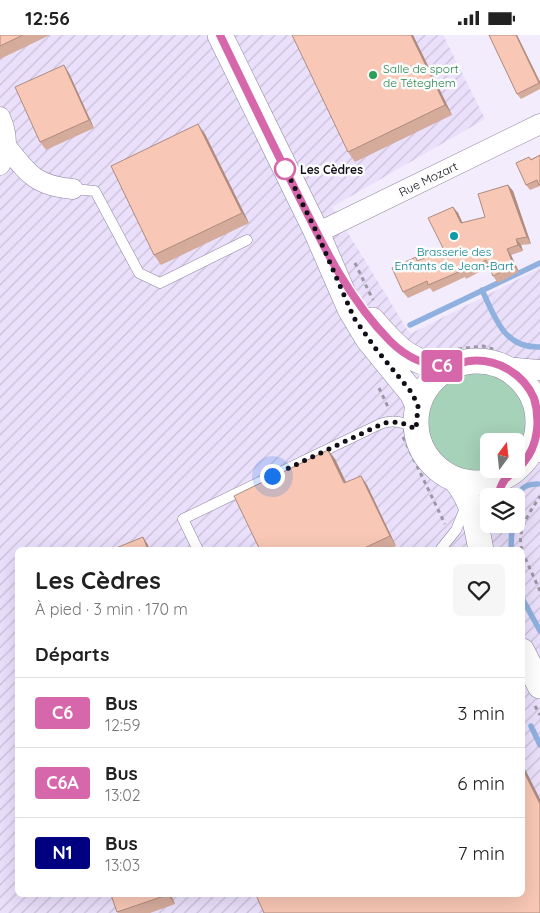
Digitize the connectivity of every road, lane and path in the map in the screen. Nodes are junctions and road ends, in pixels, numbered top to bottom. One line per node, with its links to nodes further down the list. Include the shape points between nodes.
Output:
1 (220, 35): 7 (street)
2 (0, 117): 4 (street, via 6,132)
3 (540, 124): 7 (street, Rue Mozart)
4 (6, 146): 5 (street); 6 (street, via 25,171 35,178 55,187)
5 (0, 165)
6 (73, 189): 8 (lane, via 96,191 139,273 160,283)
7 (317, 233): 12 (street, via 352,292 390,341 410,357 433,366); 15 (street, via 354,318 412,393)
8 (247, 240)
9 (353, 258): 10 (path)
10 (378, 306)
11 (500, 358): 12 (street, via 491,362); 12 (path, via 490,347 477,346); 13 (street); 14 (street, via 528,387)
12 (451, 359): 15 (street, via 422,395)
13 (540, 370)
14 (539, 415): 16 (street)
15 (417, 417): 18 (street, via 420,445 428,460); 21 (lane, via 380,424 183,519)
16 (536, 450): 17 (street)
17 (502, 486): 18 (street, via 494,481 466,483)
18 (462, 488): 22 (lane, via 456,531); 23 (street, via 473,511)
19 (540, 496): 25 (path, via 522,527)
20 (494, 533): 24 (street)
21 (197, 547)
22 (443, 547)
23 (480, 547)
24 (494, 547)
25 (521, 547)
26 (525, 557): 27 (path)
27 (540, 591)
28 (525, 657): 29 (street)
29 (540, 686)

